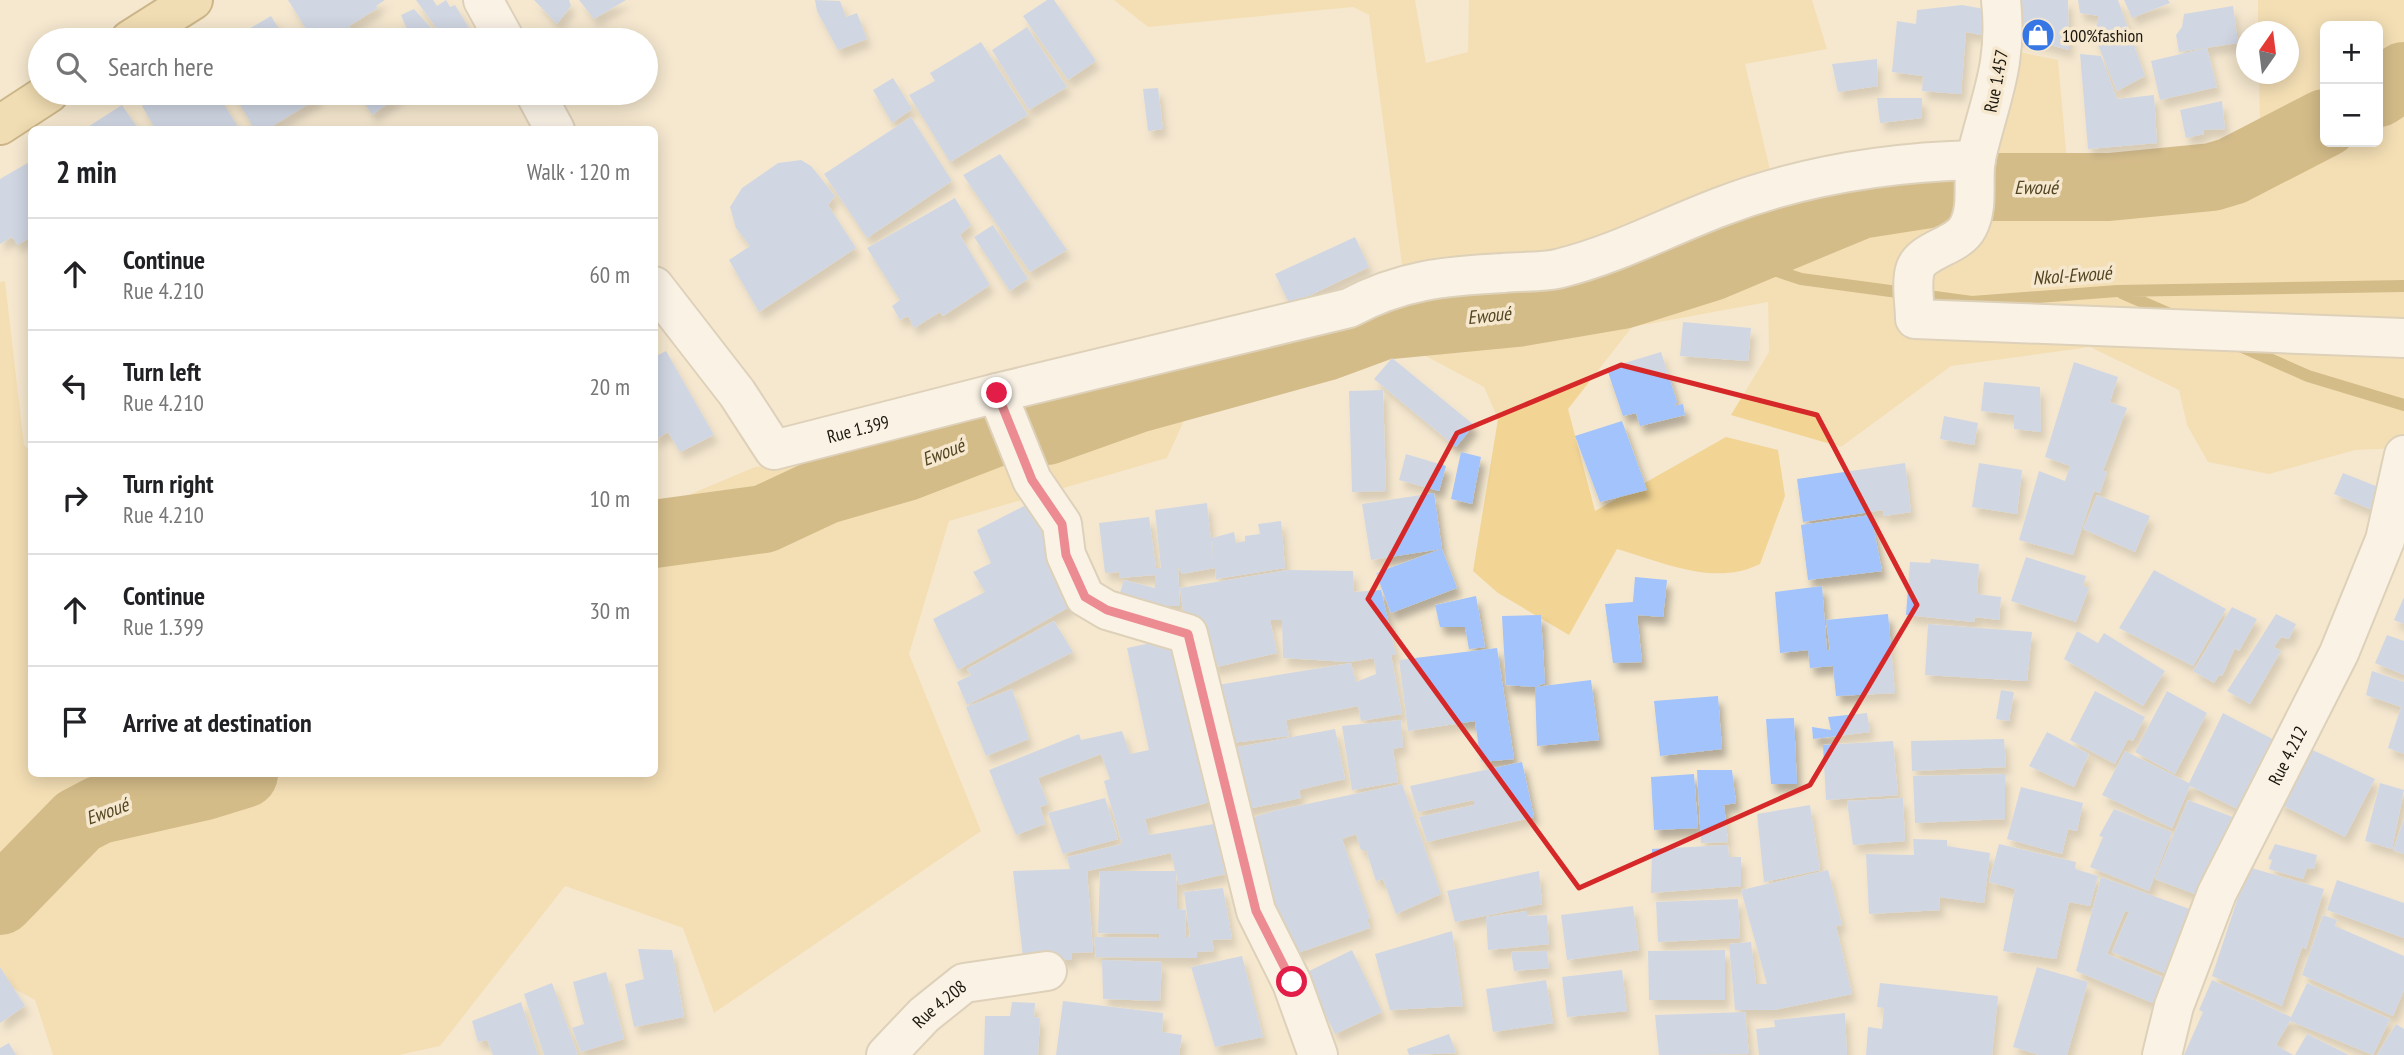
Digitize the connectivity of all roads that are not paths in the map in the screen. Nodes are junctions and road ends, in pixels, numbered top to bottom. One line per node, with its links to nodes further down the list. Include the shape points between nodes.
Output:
1 (193, 0): 4 (main road)
2 (483, 0): 5 (street)
3 (2001, 0): 10 (street, Rue 1.457, via 2005,34 1996,90)
4 (149, 28)
5 (498, 28)
6 (31, 105): 8 (main road)
7 (541, 105): 9 (street)
8 (0, 125)
9 (553, 126)
10 (1976, 160): 12 (street, Rue 1.457, via 1967,231 1923,259 1915,270 1915,319); 13 (street, via 1932,161 1802,181 1721,206 1629,247 1558,269 1437,276 1381,291 1349,308)
11 (658, 291): 13 (street, Rue 1.399, via 737,393 774,450)
12 (2404, 338)
13 (999, 400): 17 (street, via 1032,480 1062,524 1066,555 1085,597 1107,610 1188,634 1256,911 1292,982)
14 (2404, 455): 18 (street, Rue 4.212, via 2385,540 2339,653 2217,893 2174,1006)
15 (1047, 971): 16 (street, Rue 4.208, via 964,984 924,1015)
16 (886, 1055)
17 (1318, 1055)
18 (2162, 1055)

